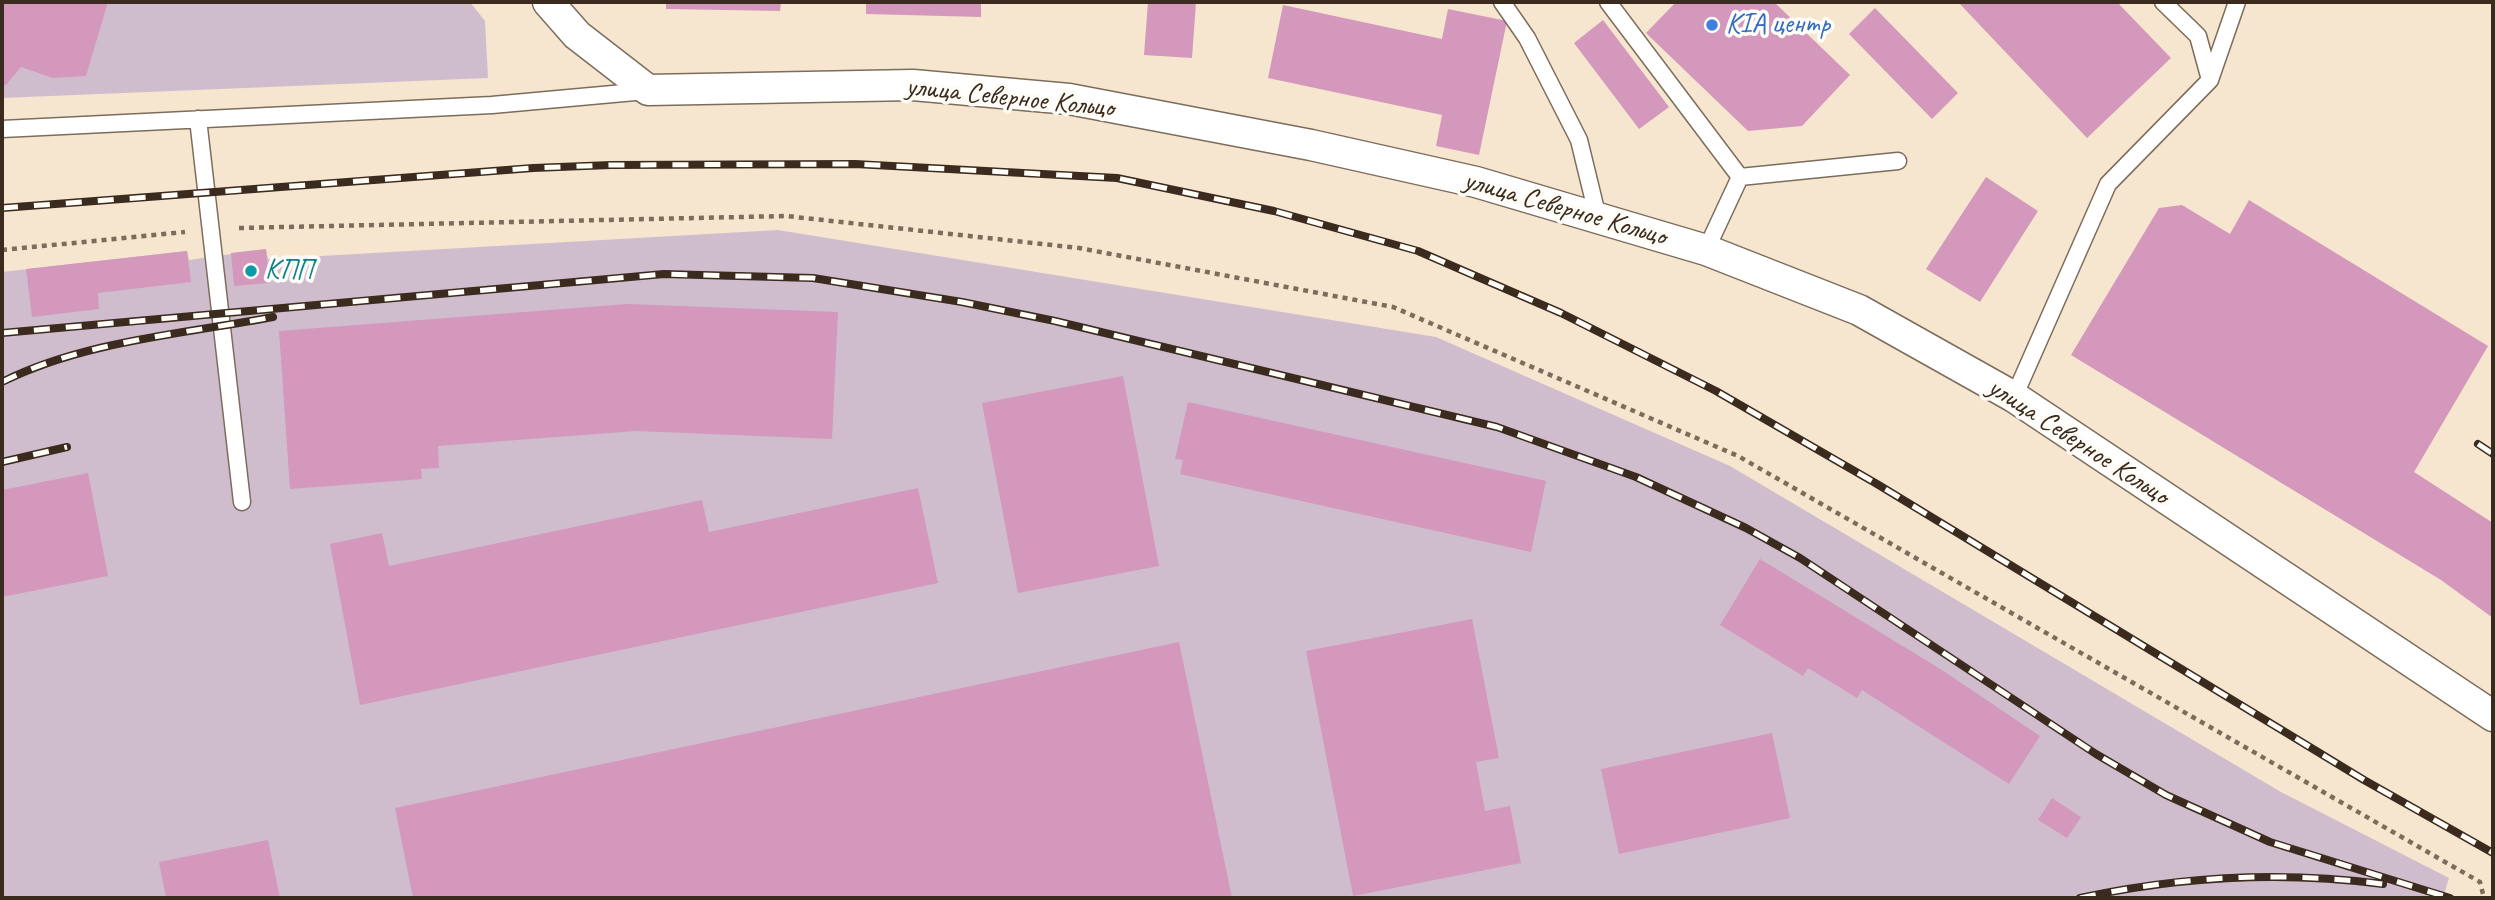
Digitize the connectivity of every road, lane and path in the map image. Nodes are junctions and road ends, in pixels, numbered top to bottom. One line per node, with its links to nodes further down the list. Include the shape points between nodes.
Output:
1 (548, 2): 7 (street, via 578,35)
2 (1502, 2): 12 (lane, via 1527,38 1579,140)
3 (1608, 2): 11 (lane)
4 (2163, 2): 6 (lane, via 2198,36)
5 (2237, 2): 6 (lane)
6 (2210, 80): 16 (lane, via 2108,184)
7 (648, 90): 8 (lane, via 492,105); 12 (street, улица Северное Кольцо, via 913,85 1069,99 1399,164)
8 (198, 119): 9 (lane); 13 (lane)
9 (2, 128)
10 (1898, 162): 11 (lane)
11 (1740, 177): 15 (lane)
12 (1598, 218): 15 (street, улица Северное Кольцо)
13 (211, 230): 14 (path); 17 (lane); 19 (path, via 786,216 1079,248 1393,307 1738,456 2480,882)
14 (2, 250)
15 (1706, 250): 16 (street, улица Северное Кольцо, via 1859,310)
16 (2014, 397): 18 (street, улица Северное Кольцо)
17 (242, 502)
18 (2493, 716)
19 (2484, 898)

